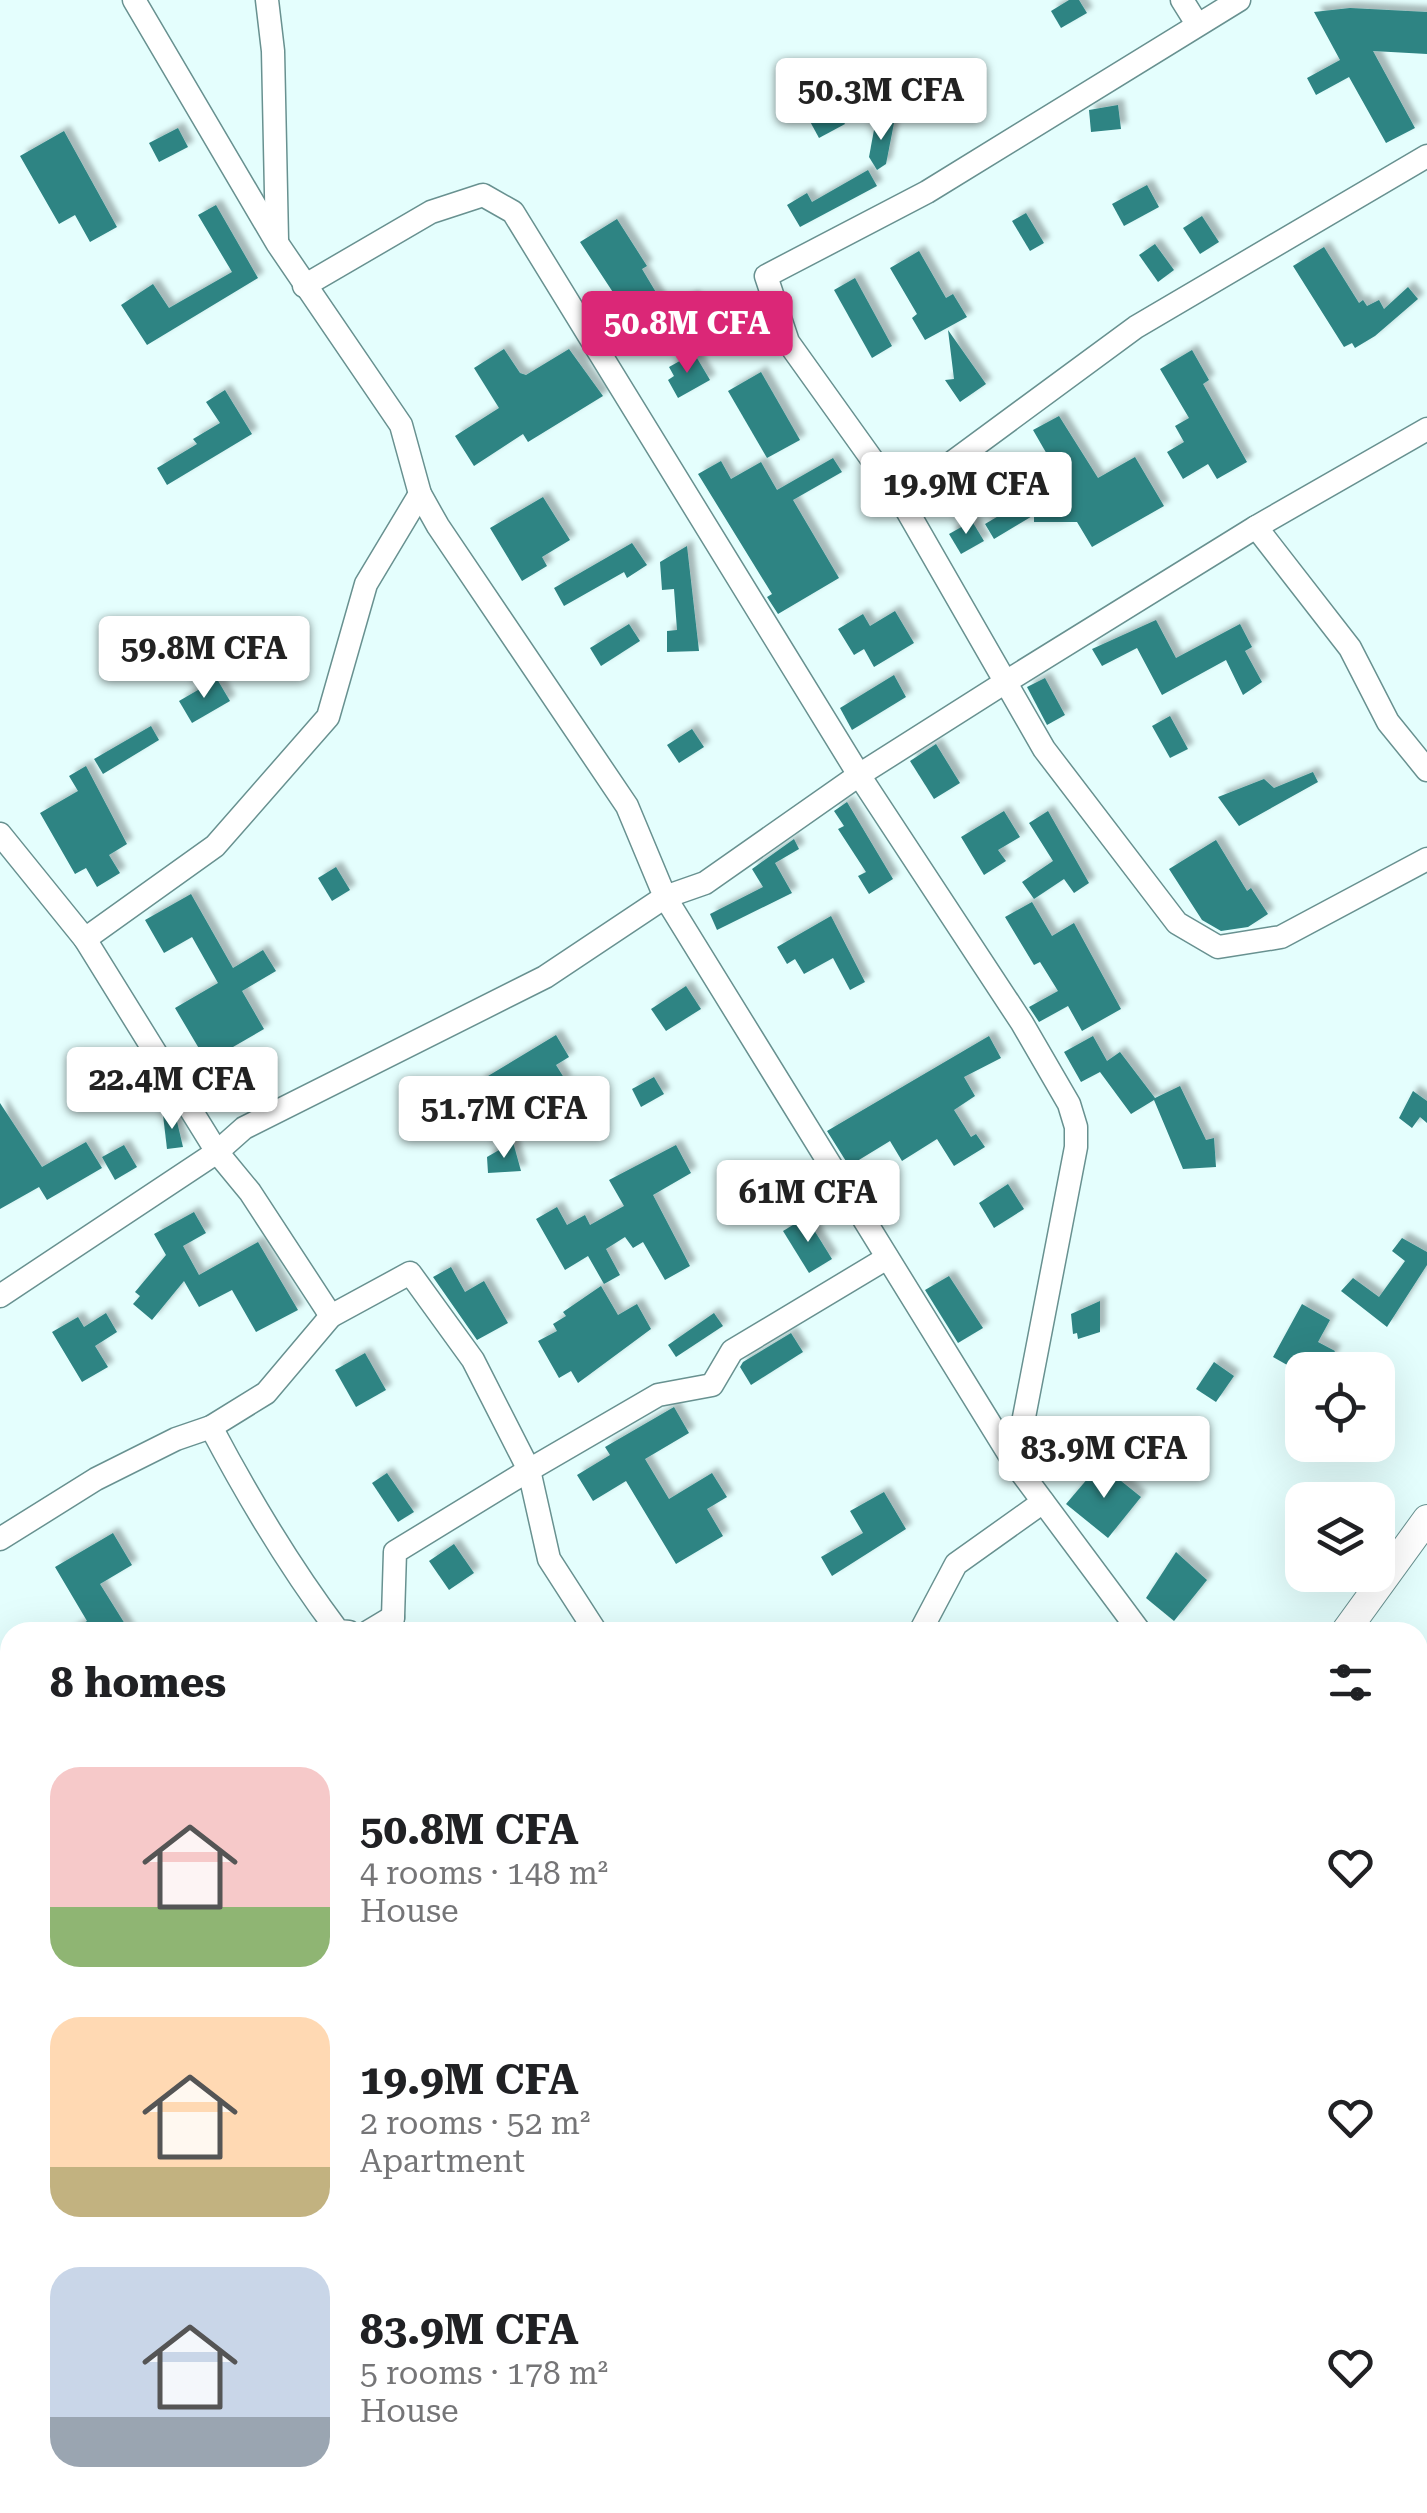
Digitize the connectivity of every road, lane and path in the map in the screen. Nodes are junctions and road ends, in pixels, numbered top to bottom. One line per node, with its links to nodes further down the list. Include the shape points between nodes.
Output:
1 (134, 0): 7 (street)
2 (268, 0): 7 (street)
3 (1182, 0): 5 (street)
4 (1239, 0): 5 (street)
5 (1197, 24): 11 (street, via 926,192 766,276 788,342)
6 (1427, 156): 11 (street, via 1136,327)
7 (277, 244): 8 (street)
8 (304, 286): 10 (street, via 401,425); 15 (street, via 431,212 484,195 514,212)
9 (1427, 430): 12 (street)
10 (420, 494): 18 (street, via 627,806); 19 (street, via 366,584 328,717 215,846)
11 (901, 500): 13 (street)
12 (1256, 527): 13 (street); 14 (street, via 1350,648 1388,722)
13 (1004, 683): 15 (street); 17 (street, via 1044,749 1177,923 1218,947 1281,937)
14 (1427, 770)
15 (859, 775): 18 (street, via 705,883); 25 (street, via 1022,1023 1076,1126 1073,1178)
16 (0, 834): 19 (street)
17 (1427, 859)
18 (665, 897): 20 (street, via 545,977 290,1102); 21 (street)
19 (85, 939): 20 (street)
20 (217, 1152): 22 (street); 23 (street)
21 (887, 1258): 25 (street); 26 (street, via 732,1351 712,1385 658,1395)
22 (0, 1296)
23 (331, 1316): 24 (street, via 266,1394); 26 (street, via 410,1273 473,1360)
24 (211, 1427): 29 (street, via 96,1479); 30 (street, via 258,1517)
25 (1015, 1464): 27 (street)
26 (528, 1470): 31 (street, via 394,1552); 32 (street, via 549,1560)
27 (1043, 1502): 33 (street, via 956,1564); 34 (street)
28 (1427, 1518): 35 (street)
29 (0, 1539)
30 (331, 1622)
31 (392, 1622)
32 (589, 1622)
33 (925, 1622)
34 (1133, 1622)
35 (1352, 1622)

